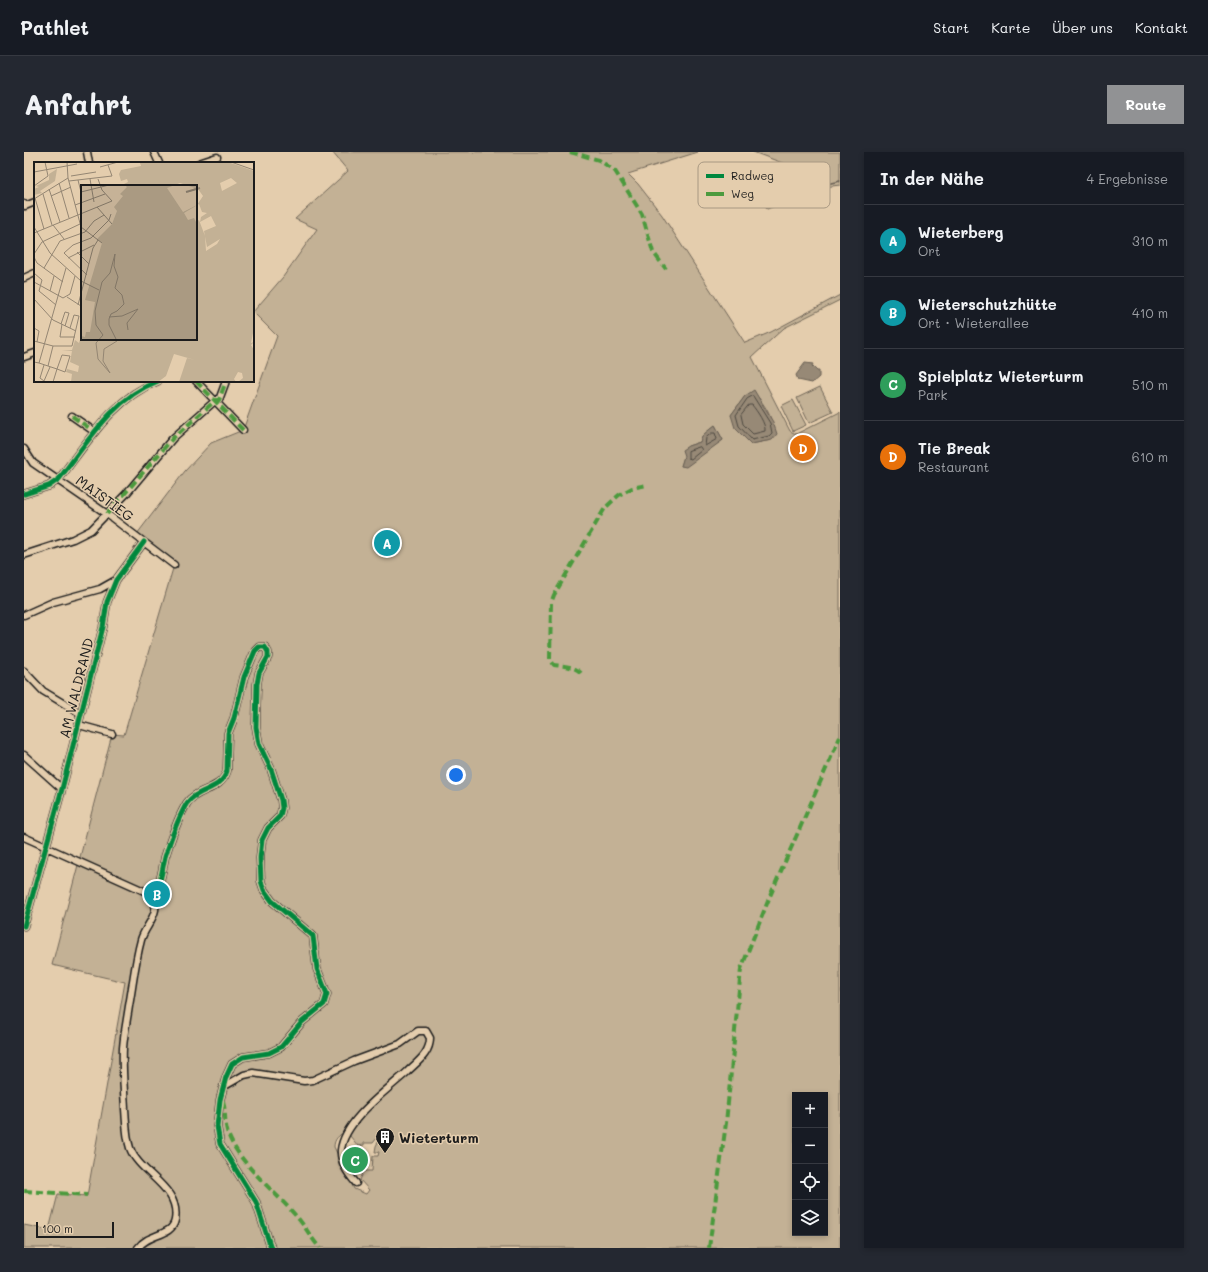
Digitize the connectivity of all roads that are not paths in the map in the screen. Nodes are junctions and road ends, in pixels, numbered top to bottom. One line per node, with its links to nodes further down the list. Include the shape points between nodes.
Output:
1 (87, 152): 4 (street)
2 (154, 152): 5 (street)
3 (217, 157): 6 (street)
4 (88, 162)
5 (159, 162)
6 (202, 162)
7 (34, 202): 8 (street, via 25,206)
8 (24, 204)
9 (34, 273): 10 (street)
10 (24, 278)
11 (34, 353): 12 (street)
12 (24, 357)
13 (156, 382): 19 (street, via 114,409)
14 (197, 382): 16 (street)
15 (226, 382): 16 (street, via 219,400)
16 (216, 400): 18 (street); 23 (street, via 173,438)
17 (72, 416): 19 (street)
18 (243, 430)
19 (95, 432): 21 (street)
20 (24, 449): 21 (street, MAISTIEG, via 33,463)
21 (59, 479): 22 (street, via 49,486); 23 (street, MAISTIEG)
22 (24, 494)
23 (107, 514): 24 (street, MAISTIEG); 25 (street, via 91,530 79,536)
24 (144, 542): 26 (street, MAISTIEG); 27 (street, AM WALDRAND)
25 (24, 555)
26 (174, 565)
27 (116, 580): 28 (street); 29 (street, AM WALDRAND)
28 (100, 589): 29 (street); 30 (street, via 53,602)
29 (107, 602): 32 (street, AM WALDRAND)
30 (24, 615)
31 (24, 671): 32 (street, via 43,691)
32 (81, 714): 33 (street, AM WALDRAND)
33 (79, 725): 34 (street); 36 (street, AM WALDRAND)
34 (112, 734)
35 (24, 756): 36 (street)
36 (62, 789): 38 (street, AM WALDRAND)
37 (24, 837): 38 (street)
38 (47, 848): 39 (street); 40 (street, AM WALDRAND)
39 (153, 895): 41 (street, via 159,886 172,838 186,804 225,777 228,733 244,677 255,651 265,646 268,657 257,680 256,727 259,744 272,769 282,808 280,816 268,828 262,840 261,881 272,901 313,936 317,969 327,996 324,1004 302,1022 278,1049 246,1056 236,1062 228,1072); 43 (street, via 155,909 141,940 124,1040 126,1115 131,1151 166,1191 173,1203 175,1215 170,1230 146,1239)
40 (24, 926)
41 (223, 1087): 42 (street, via 253,1073 310,1080 400,1044 418,1031 428,1032 430,1041 427,1052 376,1100 347,1132 341,1155 345,1168); 44 (street, via 218,1114 219,1142 256,1202)
42 (356, 1183)
43 (138, 1248)
44 (271, 1248)

